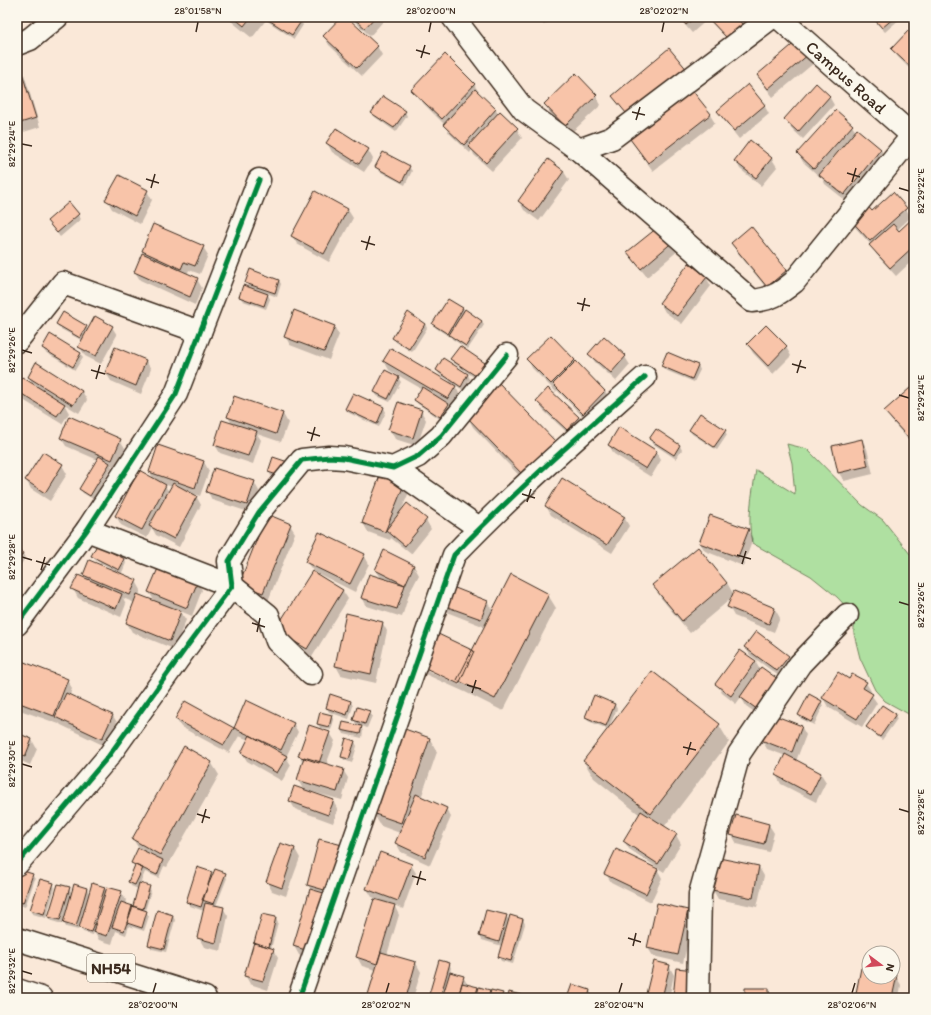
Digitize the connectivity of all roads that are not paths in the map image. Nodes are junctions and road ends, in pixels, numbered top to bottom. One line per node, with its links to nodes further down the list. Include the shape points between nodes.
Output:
1 (57, 17): 5 (street, via 30,39)
2 (453, 17): 7 (street, via 524,110)
3 (772, 17): 7 (street, via 612,138)
4 (778, 17): 6 (street, Campus Road)
5 (17, 44)
6 (913, 137): 7 (street, via 794,282 779,294 752,301)
7 (579, 150)
8 (259, 180): 9 (street)
9 (200, 332): 10 (street, via 63,283); 15 (street, via 176,394)
10 (17, 341)
11 (507, 355): 13 (street, via 441,436 418,456)
12 (645, 377): 14 (street)
13 (393, 468): 14 (street); 16 (street, via 344,458 302,460 259,512 229,561)
14 (479, 528): 23 (street, via 454,555)
15 (87, 530): 16 (street); 18 (street)
16 (232, 586): 19 (street, via 268,615 277,641); 20 (street, via 108,757)
17 (847, 615): 24 (street, via 800,664 739,754 700,894)
18 (17, 624)
19 (311, 674)
20 (17, 864)
21 (17, 939): 22 (street, NH54)
22 (205, 998)
23 (299, 998)
24 (698, 998)

